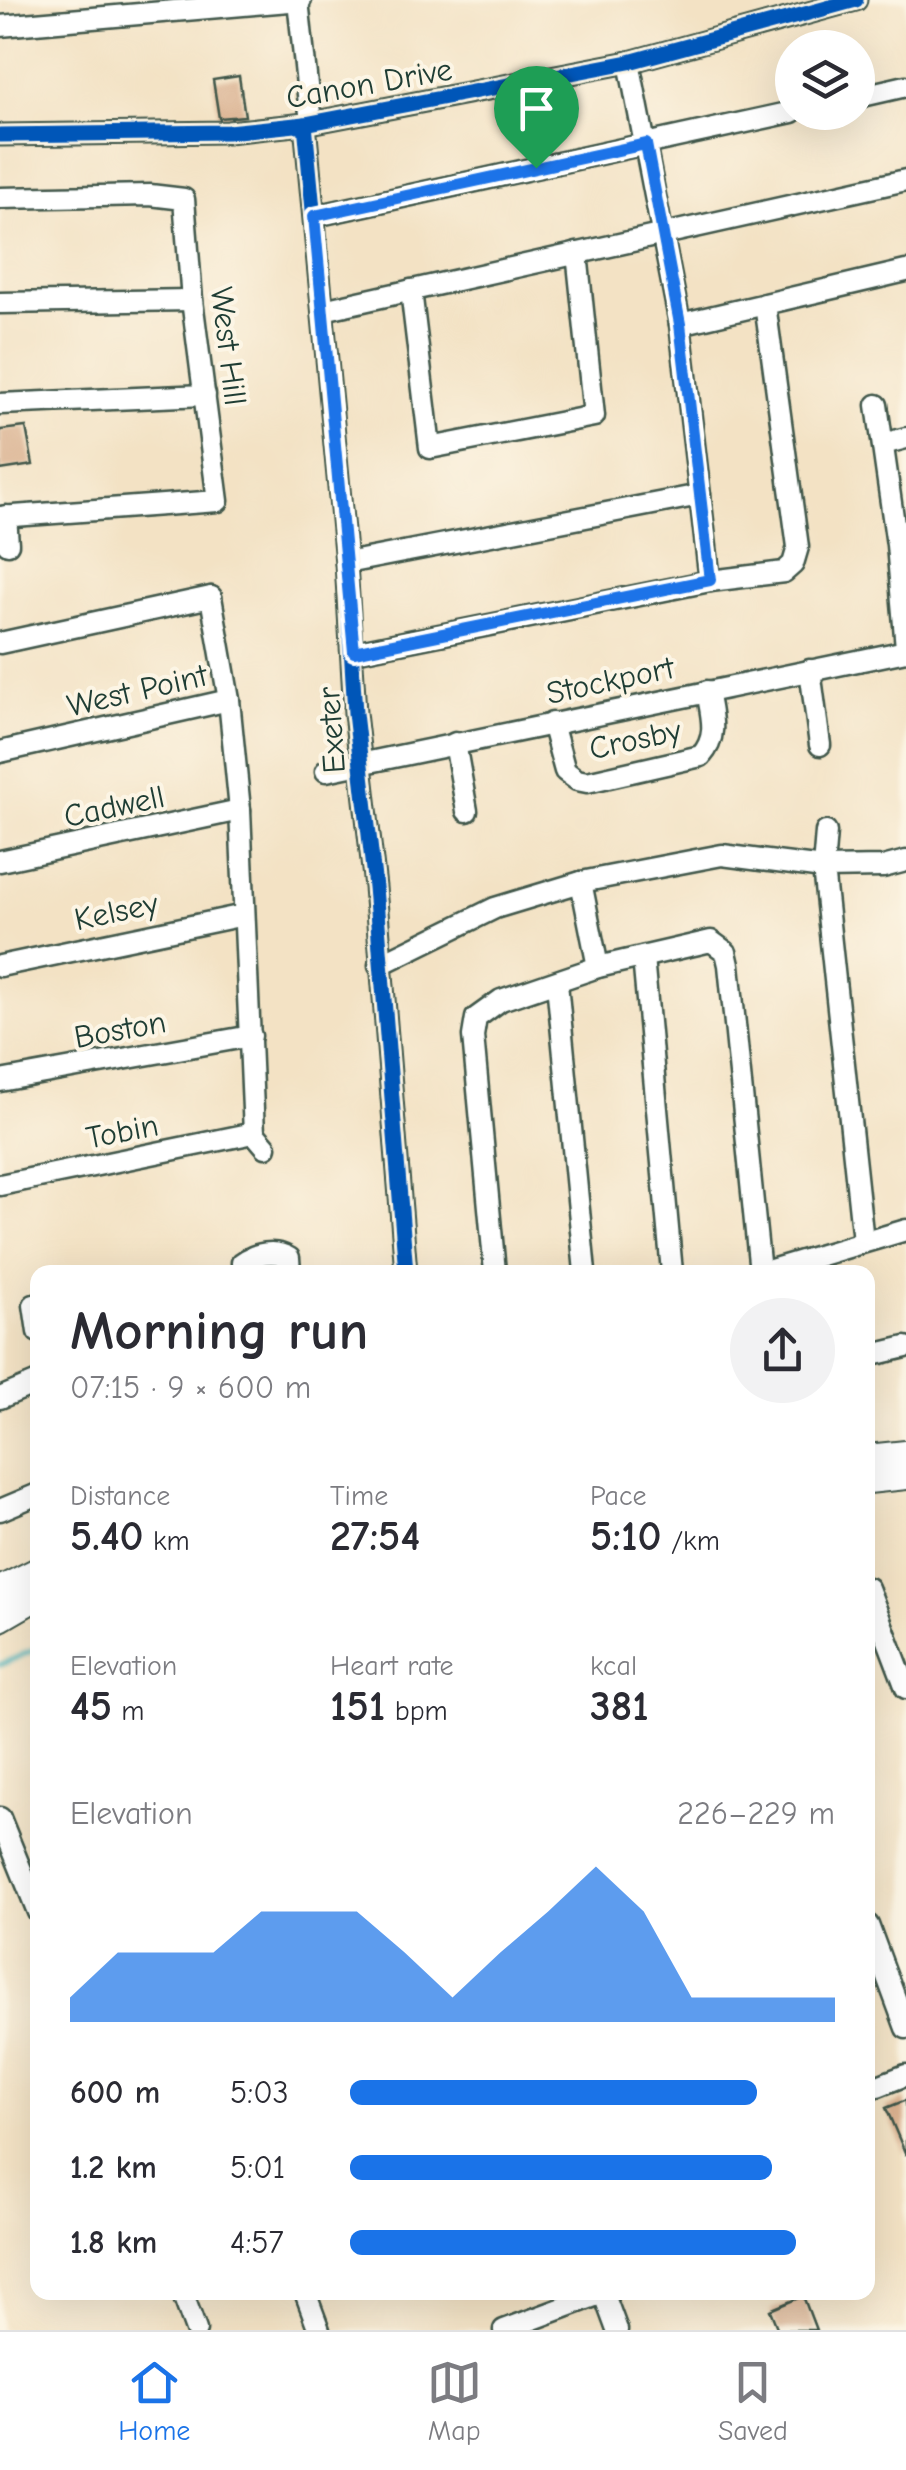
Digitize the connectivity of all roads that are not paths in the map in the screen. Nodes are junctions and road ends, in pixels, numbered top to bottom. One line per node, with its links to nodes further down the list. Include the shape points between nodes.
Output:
1 (299, 0): 3 (street); 8 (street, Exeter)
2 (856, 0): 4 (street, Canon Drive)
3 (0, 26)
4 (630, 62): 8 (street, Canon Drive); 10 (street)
5 (906, 86): 6 (street)
6 (875, 93)
7 (775, 116): 10 (street)
8 (308, 123): 9 (street, Canon Drive, via 228,132); 13 (street, Exeter)
9 (0, 136)
10 (646, 144): 13 (street); 14 (street)
11 (906, 180): 14 (street)
12 (0, 198): 18 (street, West Hill, via 184,199)
13 (314, 216): 21 (street, Exeter)
14 (665, 234): 15 (street); 22 (street)
15 (578, 254): 17 (street); 17 (street, via 594,416 430,448)
16 (906, 272): 20 (street)
17 (412, 290): 21 (street)
18 (192, 300): 19 (street); 23 (street, West Hill)
19 (0, 303)
20 (765, 304): 22 (street); 33 (street, via 798,547 784,572)
21 (323, 310): 32 (street, Exeter)
22 (680, 324): 28 (street)
23 (206, 395): 24 (street); 29 (street, West Hill, via 218,501)
24 (0, 404)
25 (876, 405): 27 (street)
26 (906, 438): 27 (street)
27 (883, 444): 31 (street)
28 (700, 495): 32 (street); 33 (street)
29 (3, 516): 30 (street)
30 (8, 544)
31 (901, 544): 35 (street)
32 (346, 563): 36 (street, Exeter)
33 (710, 580): 36 (street)
34 (0, 643): 39 (street, via 215,592)
35 (906, 649): 37 (street, Stockport)
36 (354, 652): 44 (street, Exeter)
37 (810, 670): 38 (street, Stockport); 42 (street)
38 (707, 691): 40 (street, Stockport); 40 (street, Crosby, via 714,733 702,756 600,780 577,780 565,771)
39 (229, 700): 43 (street, West Point); 46 (street)
40 (552, 722): 41 (street, Stockport)
41 (456, 744): 44 (street, Stockport); 47 (street)
42 (820, 745)
43 (0, 752)
44 (360, 762): 45 (street, Stockport); 55 (street, Exeter)
45 (326, 770)
46 (240, 810): 50 (street, Cadwell); 53 (street)
47 (467, 812)
48 (826, 832): 51 (street)
49 (906, 861): 51 (street)
50 (0, 862)
51 (824, 868): 52 (street, via 722,854); 63 (street)
52 (581, 882): 55 (street, via 496,908); 57 (street)
53 (244, 915): 56 (street, Kelsey); 59 (street)
54 (643, 957): 57 (street); 69 (street); 70 (street, via 711,940 726,952)
55 (379, 965): 66 (street, Exeter)
56 (0, 966)
57 (598, 967): 58 (street)
58 (557, 983): 67 (street, via 501,1000 476,1018); 68 (street)
59 (252, 1036): 60 (street, Boston); 61 (street, Tobin, via 260,1140 64,1182)
60 (0, 1080)
61 (0, 1185)
62 (906, 1230): 63 (street)
63 (863, 1241): 71 (street)
64 (242, 1265): 65 (street, via 252,1256 280,1253)
65 (290, 1265)
66 (405, 1265)
67 (494, 1265)
68 (584, 1265)
69 (671, 1265)
70 (761, 1265)
71 (785, 1265)
72 (906, 1347): 73 (street)
73 (875, 1354)
74 (30, 1385): 75 (street)
75 (0, 1398)
76 (906, 1454): 77 (street)
77 (875, 1458)
78 (906, 1475): 79 (street)
79 (875, 1478)
80 (30, 1497): 81 (street)
81 (0, 1510)
82 (30, 1576): 83 (street)
83 (0, 1591)
84 (30, 1600): 86 (street)
85 (875, 1606): 87 (street)
86 (0, 1617)
87 (906, 1688)
88 (0, 1818): 89 (street)
89 (30, 1892)
90 (875, 1944): 91 (street)
91 (906, 2028)
92 (906, 2075): 93 (street)
93 (878, 2086)
94 (185, 2300): 98 (street)
95 (307, 2300): 99 (street)
96 (584, 2300): 100 (street)
97 (606, 2300): 101 (street)
98 (196, 2330)
99 (318, 2330)
100 (504, 2330)
101 (618, 2330)

